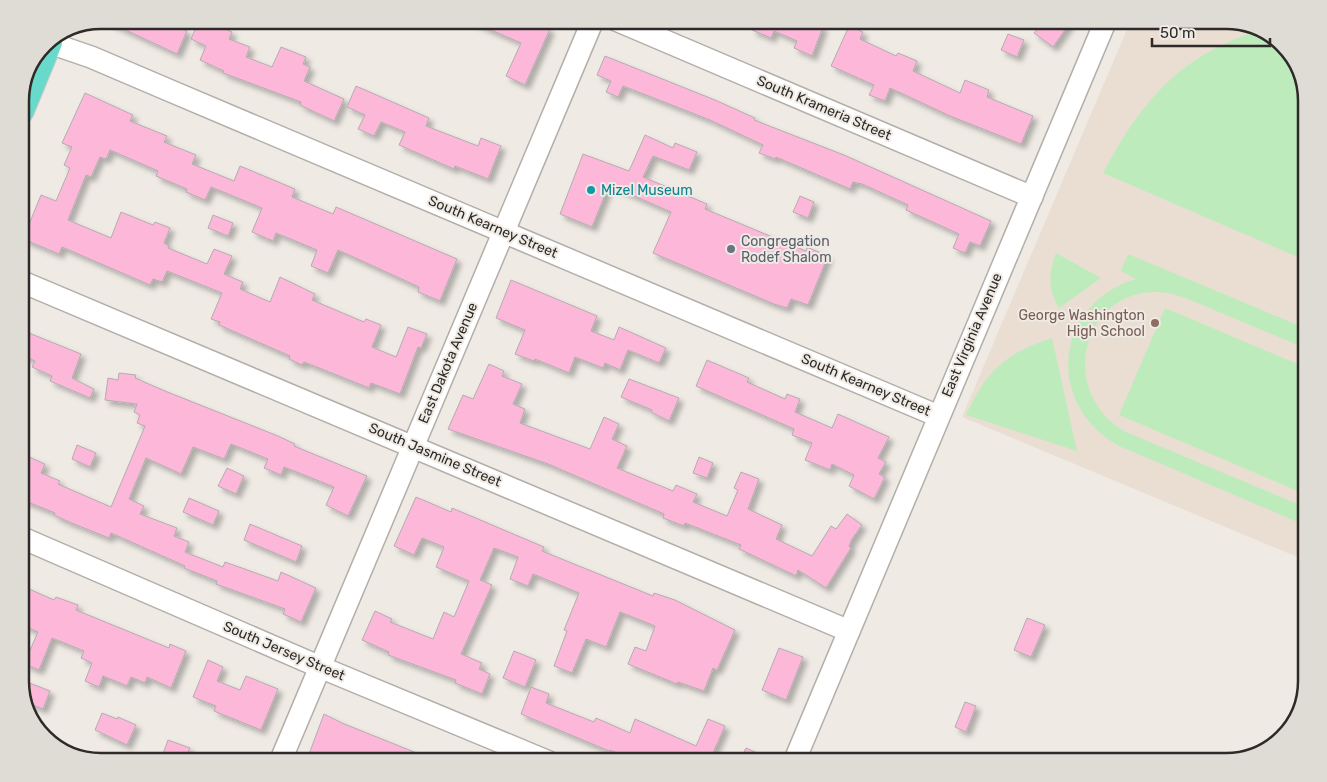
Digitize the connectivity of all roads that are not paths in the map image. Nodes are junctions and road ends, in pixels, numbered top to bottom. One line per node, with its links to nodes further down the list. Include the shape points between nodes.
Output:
1 (588, 29): 8 (street, East Dakota Avenue)
2 (637, 29): 7 (street, South Krameria Street)
3 (1102, 29): 7 (street, East Virginia Avenue)
4 (56, 45): 8 (street, South Kearney Street)
5 (38, 66): 6 (main road)
6 (31, 83)
7 (1032, 197): 10 (street, East Virginia Avenue)
8 (503, 231): 10 (street, South Kearney Street); 11 (street, East Dakota Avenue)
9 (29, 285): 11 (street, South Jasmine Street)
10 (938, 416): 13 (street, East Virginia Avenue)
11 (414, 446): 13 (street, South Jasmine Street); 14 (street, East Dakota Avenue)
12 (29, 541): 14 (street, South Jersey Street)
13 (849, 631): 17 (street, East Virginia Avenue)
14 (320, 667): 15 (street, East Dakota Avenue); 16 (street, South Jersey Street)
15 (284, 753)
16 (527, 753)
17 (798, 753)

